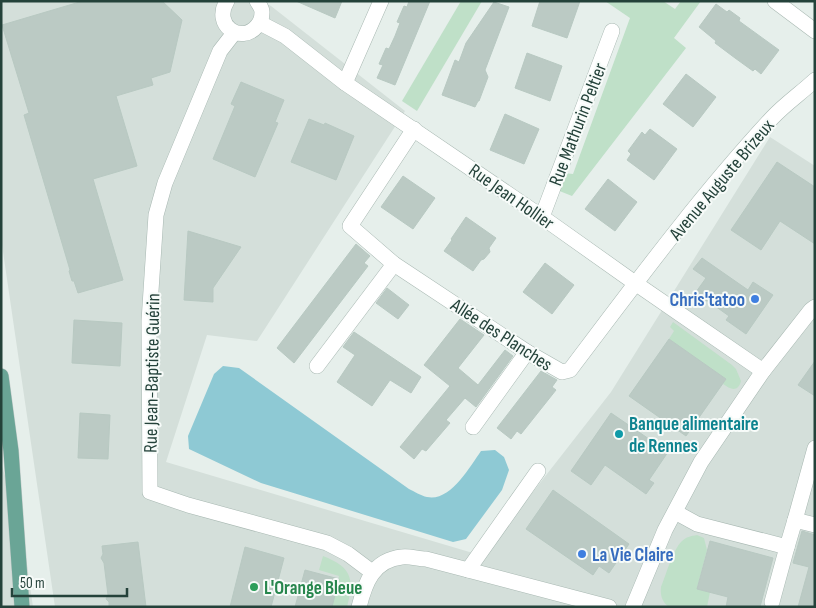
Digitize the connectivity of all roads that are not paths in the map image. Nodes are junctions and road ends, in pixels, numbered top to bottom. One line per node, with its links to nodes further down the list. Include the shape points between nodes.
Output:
1 (226, 1): 8 (street, via 222,19)
2 (257, 1): 5 (street, via 262,12)
3 (381, 1): 10 (street)
4 (775, 1): 7 (street)
5 (260, 23): 8 (street, via 244,34); 10 (street, Rue Jean Hollier, via 285,36)
6 (612, 31): 12 (street, Rue Mathurin Peltier)
7 (815, 31)
8 (234, 33): 28 (street, Rue Jean-Baptiste Guérin, via 220,51 165,184 156,215 149,321 150,492 327,543)
9 (815, 80): 14 (street, Avenue Auguste Brizeux, via 773,117 730,164)
10 (345, 83): 11 (street, Rue Jean Hollier)
11 (414, 129): 12 (street, Rue Jean Hollier); 13 (street, Allée des Planches, via 350,226)
12 (542, 217): 14 (street, Rue Jean Hollier)
13 (394, 264): 16 (street, Allée des Planches); 17 (street)
14 (635, 283): 16 (street, Allée des Planches, via 570,370 562,372); 18 (street, Rue Jean Hollier)
15 (815, 307): 18 (street)
16 (527, 352): 20 (street)
17 (318, 366)
18 (763, 372): 23 (street, via 701,462)
19 (1, 376): 30 (main road, via 11,451)
20 (473, 427)
21 (815, 448): 24 (street)
22 (538, 472): 27 (street)
23 (674, 512): 26 (street, via 697,524); 33 (street)
24 (795, 520): 25 (street); 26 (street)
25 (815, 525)
26 (787, 547): 29 (street)
27 (468, 570): 28 (street, via 426,559 402,557 386,561); 32 (street)
28 (372, 572): 31 (street)
29 (772, 602)
30 (22, 607)
31 (359, 607)
32 (610, 607)
33 (633, 607)

